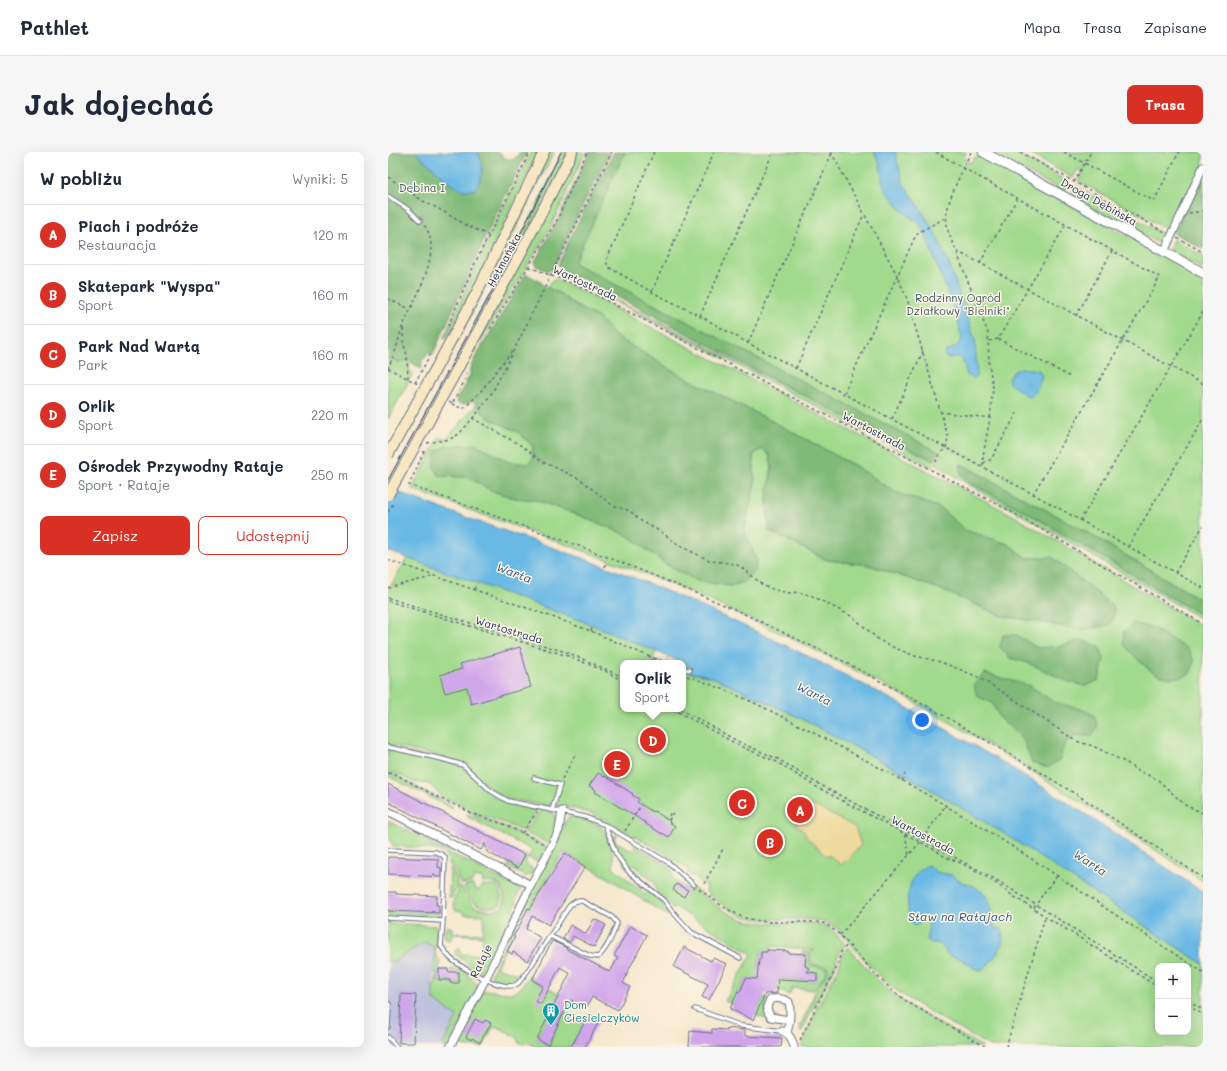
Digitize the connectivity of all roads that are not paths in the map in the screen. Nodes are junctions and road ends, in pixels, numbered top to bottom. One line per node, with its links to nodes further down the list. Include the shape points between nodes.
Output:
1 (544, 152): 9 (main road, Hetmańska, bridge, via 477,292)
2 (572, 152): 10 (main road, Hetmańska, bridge, via 458,377)
3 (983, 152): 7 (street, Droga Dębińska)
4 (1203, 167): 7 (street)
5 (388, 196): 6 (lane)
6 (420, 221)
7 (1164, 252): 8 (street, Droga Dębińska)
8 (1203, 273)
9 (388, 455)
10 (388, 496)
11 (686, 669): 12 (lane)
12 (690, 670)
13 (388, 747): 15 (lane, via 463,765 490,791 502,798 514,803)
14 (534, 778): 15 (lane, via 560,785)
15 (552, 810): 17 (lane)
16 (388, 811): 20 (street)
17 (562, 812): 18 (lane); 20 (street, Rataje, via 559,830)
18 (605, 825): 21 (lane, via 669,862); 25 (lane, via 616,854 629,872 664,900 691,932)
19 (388, 850): 23 (lane, via 436,852 445,857)
20 (531, 885): 26 (street, Rataje)
21 (694, 885)
22 (388, 918): 23 (lane)
23 (442, 921): 26 (lane, via 441,946 452,959)
24 (550, 936): 24 (lane, via 570,905 576,901 582,900 612,917 617,923 603,953 598,957 590,956); 26 (lane, via 517,984 510,986)
25 (740, 958)
26 (485, 980): 33 (street, Rataje)
27 (389, 1004): 29 (lane)
28 (695, 1009): 30 (lane, via 742,1026)
29 (388, 1026)
30 (787, 1027): 34 (street)
31 (388, 1037): 32 (lane)
32 (397, 1047)
33 (450, 1047)
34 (794, 1047)

